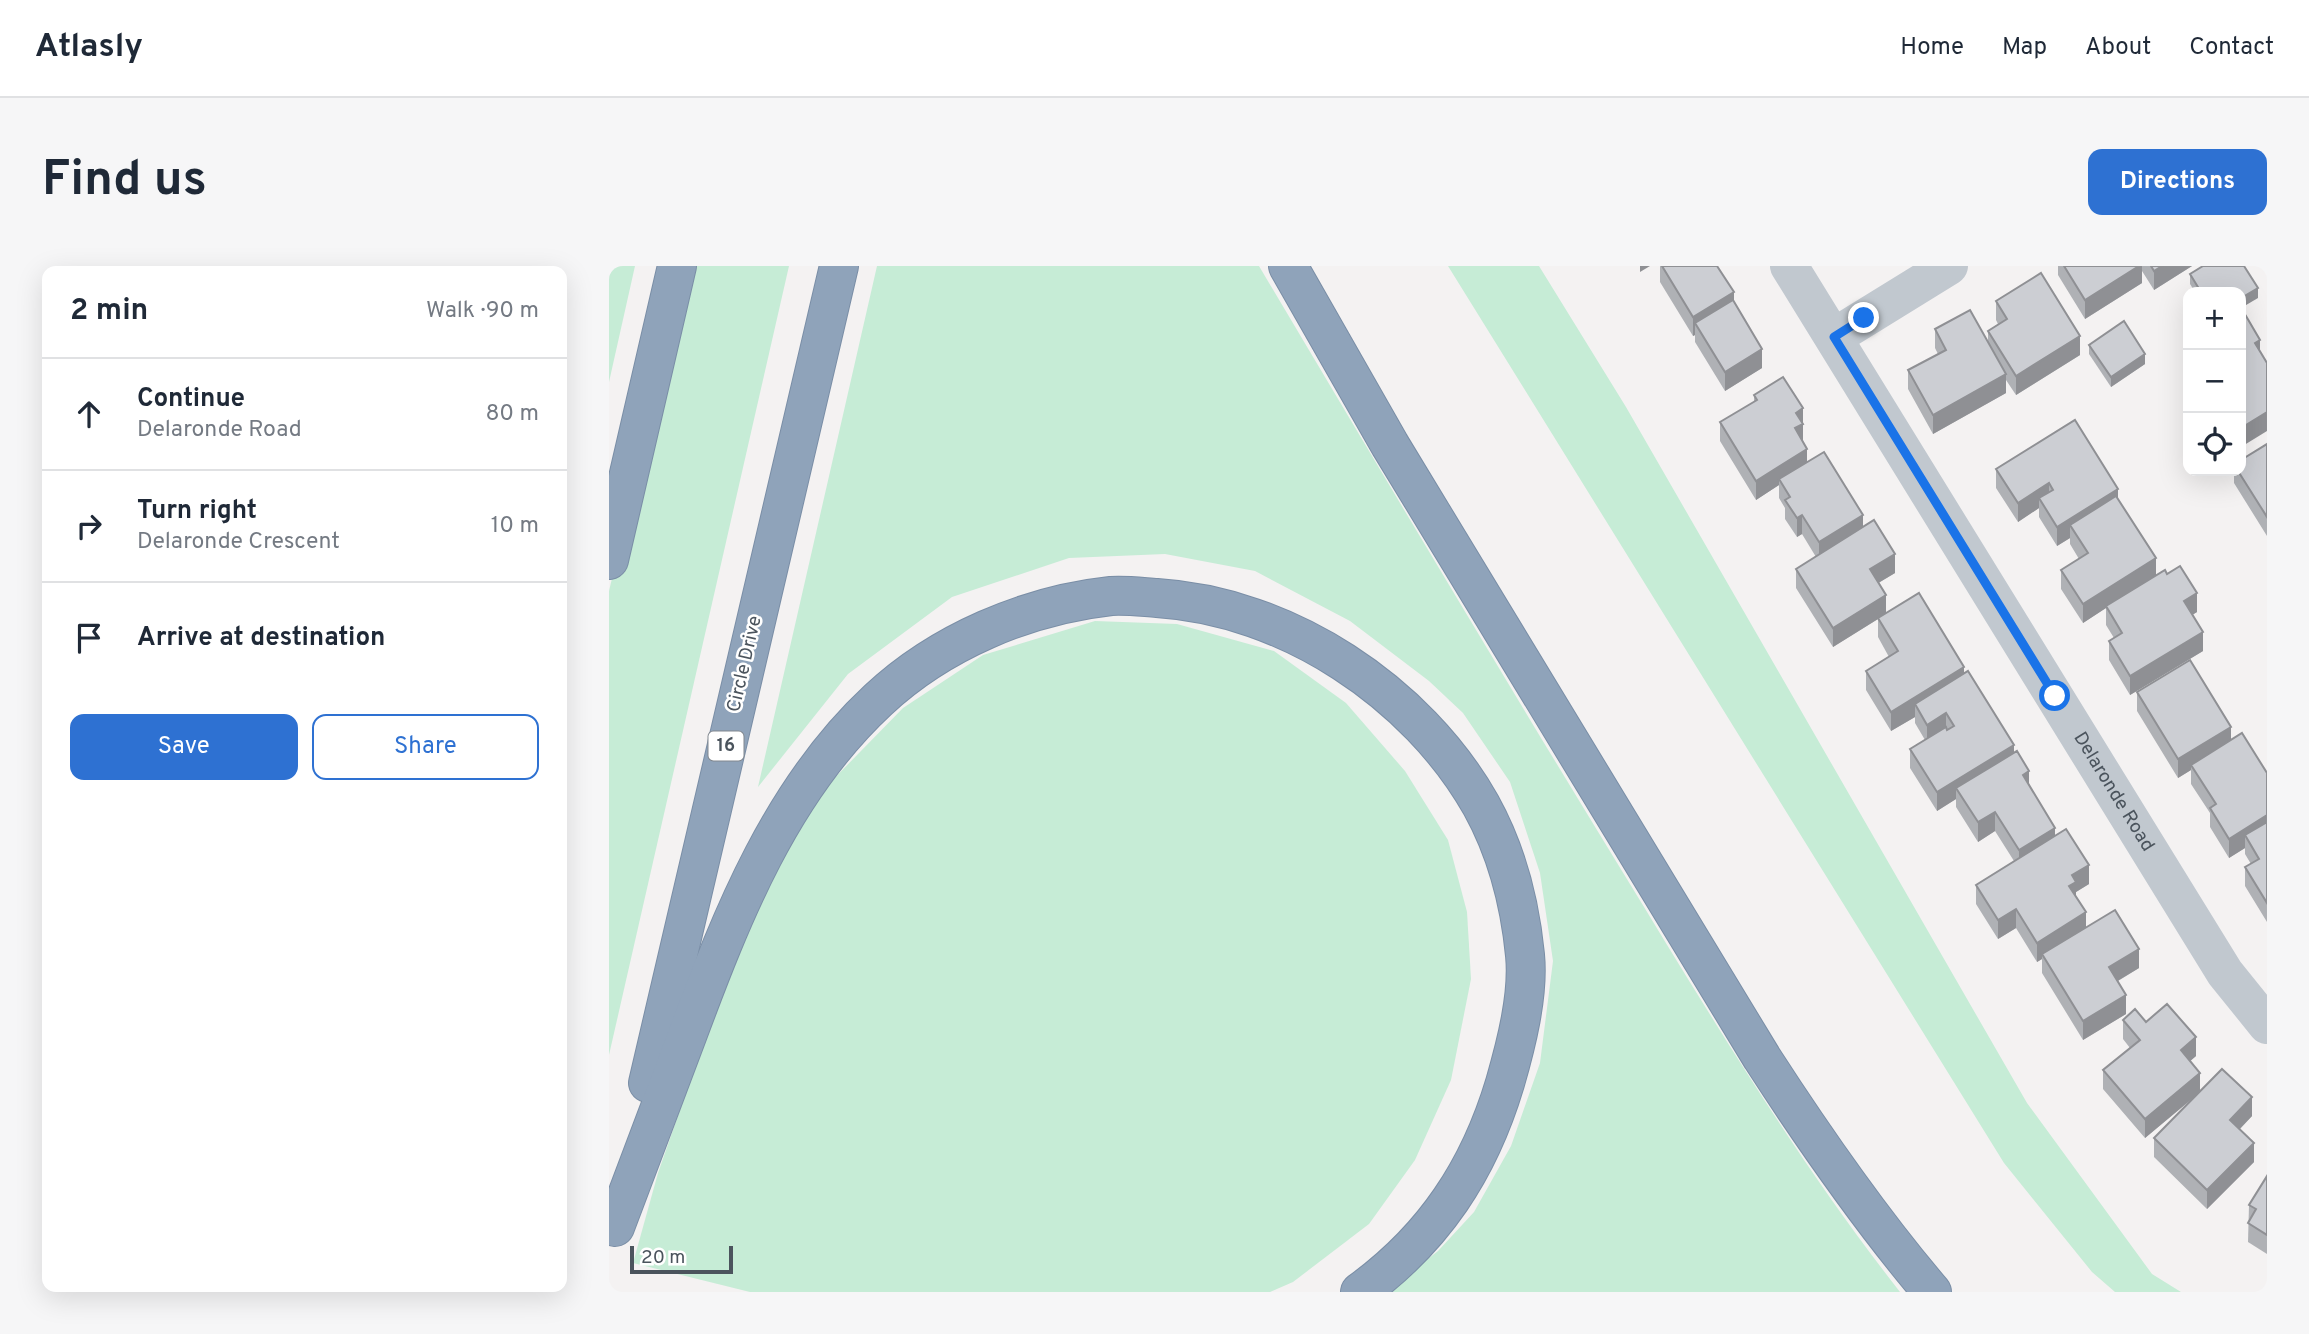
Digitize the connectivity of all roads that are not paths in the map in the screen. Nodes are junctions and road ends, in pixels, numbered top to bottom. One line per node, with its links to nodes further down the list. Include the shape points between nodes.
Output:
1 (677, 266): 7 (highway)
2 (839, 266): 9 (highway, Circle Drive / 16)
3 (1288, 266): 11 (highway, via 1390,445 1762,1058 1836,1171)
4 (1789, 266): 6 (street, Delaronde Road)
5 (1949, 266): 6 (street)
6 (1834, 337): 8 (street, Delaronde Road, via 2225,973)
7 (609, 560)
8 (2267, 1026)
9 (612, 1241): 10 (highway, via 726,930 759,859 841,740 878,699 935,655 991,628 1040,609 1115,596 1177,599 1251,615 1321,649 1375,685 1442,747 1482,807 1512,880 1526,960 1517,1040 1495,1116 1466,1179 1422,1240)
10 (1360, 1292)
11 (1932, 1292)

